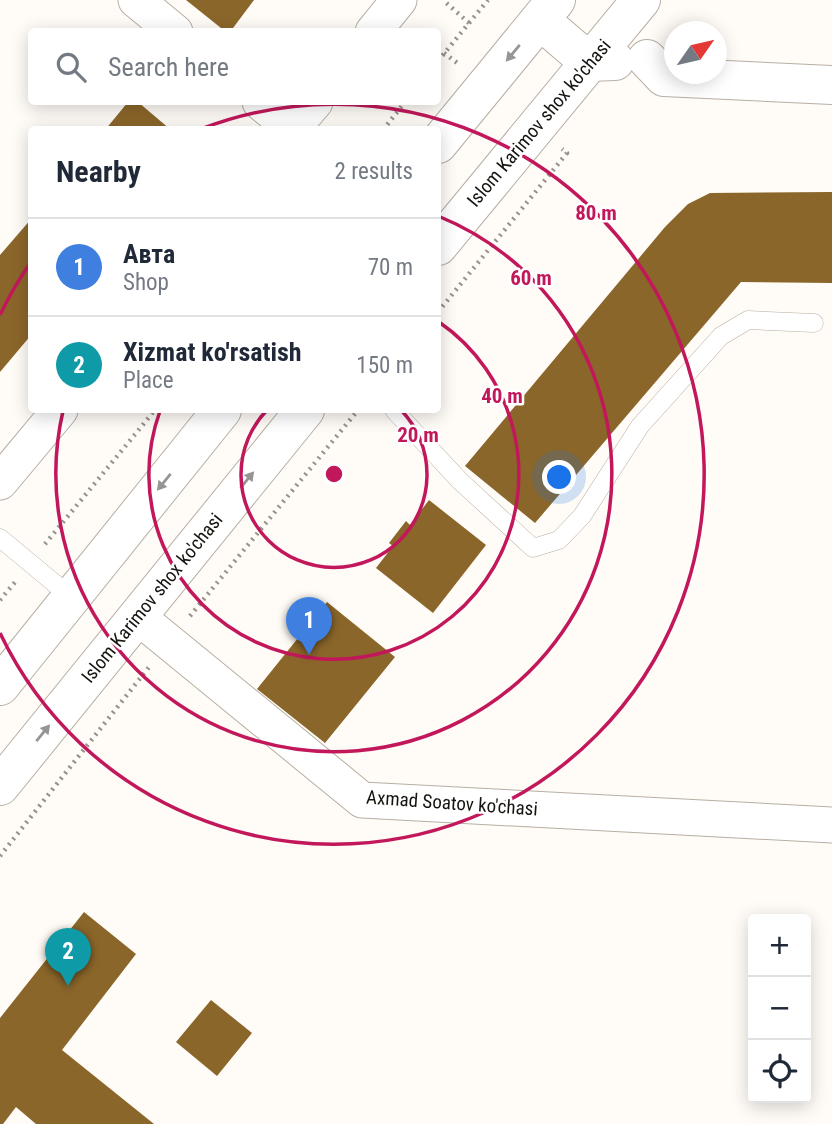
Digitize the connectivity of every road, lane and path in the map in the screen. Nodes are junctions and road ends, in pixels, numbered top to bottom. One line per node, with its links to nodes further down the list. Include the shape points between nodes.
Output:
1 (136, 0): 8 (street)
2 (399, 0): 9 (street)
3 (443, 0): 7 (path)
4 (488, 0): 7 (path)
5 (635, 2): 6 (main road, via 573,23); 11 (main road); 12 (main road, Islom Karimov shox ko'chasi)
6 (538, 7): 12 (main road); 20 (main road, one-way to 20)
7 (469, 23): 10 (path)
8 (170, 28)
9 (376, 28)
10 (441, 57)
11 (647, 59): 12 (main road); 13 (main road, via 664,76)
12 (589, 62): 22 (main road, Islom Karimov shox ko'chasi)
13 (832, 85)
14 (264, 105): 17 (street)
15 (312, 105): 18 (street)
16 (403, 105): 19 (path)
17 (288, 126)
18 (295, 126)
19 (386, 126)
20 (441, 140)
21 (567, 153): 23 (path)
22 (441, 242)
23 (441, 308)
24 (814, 323): 29 (lane, via 748,320 721,336 640,426 582,516 559,540 533,548 460,481)
25 (57, 413): 30 (street)
26 (153, 413): 32 (path)
27 (220, 413): 33 (main road, one-way to 33)
28 (303, 413): 35 (main road, Islom Karimov shox ko'chasi, one-way to 28)
29 (397, 413)
30 (1, 480)
31 (0, 538): 32 (lane)
32 (30, 563): 33 (lane); 34 (path)
33 (71, 597): 36 (main road)
34 (0, 600)
35 (136, 616): 37 (main road, Islom Karimov shox ko'chasi, one-way to 35); 38 (street, Axmad Soatov ko'chasi, via 362,800)
36 (0, 686)
37 (0, 786)
38 (832, 825)

